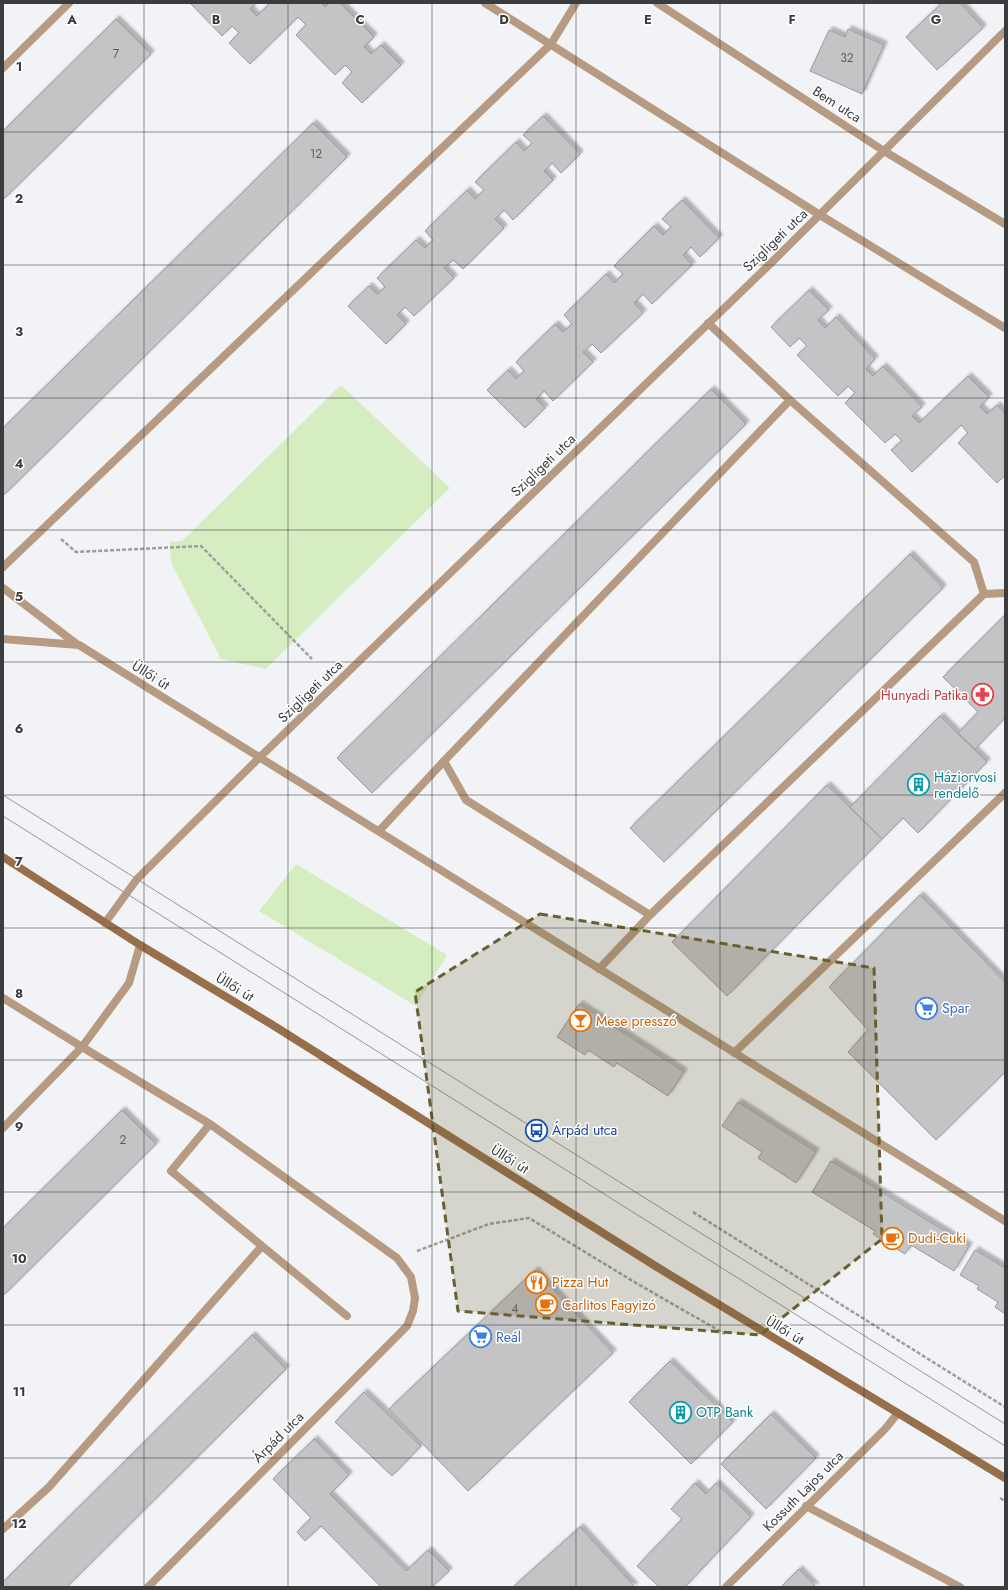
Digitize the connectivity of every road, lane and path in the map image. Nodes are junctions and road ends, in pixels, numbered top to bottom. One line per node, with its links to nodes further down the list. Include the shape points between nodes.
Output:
1 (69, 3): 7 (street)
2 (485, 3): 6 (street)
3 (576, 3): 6 (street)
4 (657, 3): 8 (street, Bem utca)
5 (1005, 31): 8 (street, Szigligeti utca)
6 (551, 44): 9 (street); 14 (street)
7 (3, 68)
8 (884, 151): 9 (street, Szigligeti utca); 10 (street, Bem utca)
9 (820, 215): 11 (street, Szigligeti utca); 12 (street)
10 (1005, 224)
11 (708, 323): 13 (street); 22 (street, Szigligeti utca)
12 (1005, 328)
13 (790, 400): 18 (street, via 974,562); 23 (street)
14 (46, 526): 15 (street); 21 (path, via 76,552 201,546)
15 (3, 567)
16 (3, 588): 20 (street, Üllői út)
17 (1005, 593): 18 (street)
18 (984, 594): 27 (street)
19 (3, 639): 20 (street, Üllői út)
20 (78, 645): 22 (street, Üllői út)
21 (312, 659)
22 (260, 757): 25 (street, Üllői út); 28 (street, Szigligeti utca, via 137,879)
23 (444, 761): 25 (street); 27 (street, via 466,800)
24 (1005, 793): 33 (street)
25 (379, 831): 30 (street, Üllői út)
26 (3, 858): 28 (main road, Üllői út)
27 (650, 916): 30 (street)
28 (105, 923): 29 (main road, Üllői út)
29 (140, 945): 32 (street, via 130,983); 43 (main road, Üllői út, via 271,1024 657,1267)
30 (599, 969): 33 (street, Üllői út)
31 (3, 998): 32 (street)
32 (82, 1047): 34 (street); 35 (street)
33 (734, 1053): 37 (street, Üllői út)
34 (210, 1124): 38 (street, via 171,1171); 39 (street)
35 (3, 1128)
36 (693, 1212): 42 (path)
37 (1005, 1221)
38 (262, 1246): 40 (street); 48 (street, via 49,1487)
39 (397, 1258): 41 (path, via 489,1224 529,1218 636,1284); 49 (street, Árpád utca, via 411,1277 415,1298 407,1326)
40 (348, 1316)
41 (726, 1334)
42 (1005, 1407)
43 (898, 1413): 44 (main road, Üllői út); 47 (street, Kossuth Lajos utca, via 885,1429)
44 (1005, 1478)
45 (998, 1497): 46 (path)
46 (1005, 1501)
47 (806, 1506): 50 (street, Kossuth Lajos utca); 51 (street)
48 (3, 1529)
49 (148, 1587)
50 (726, 1587)
51 (960, 1587)

